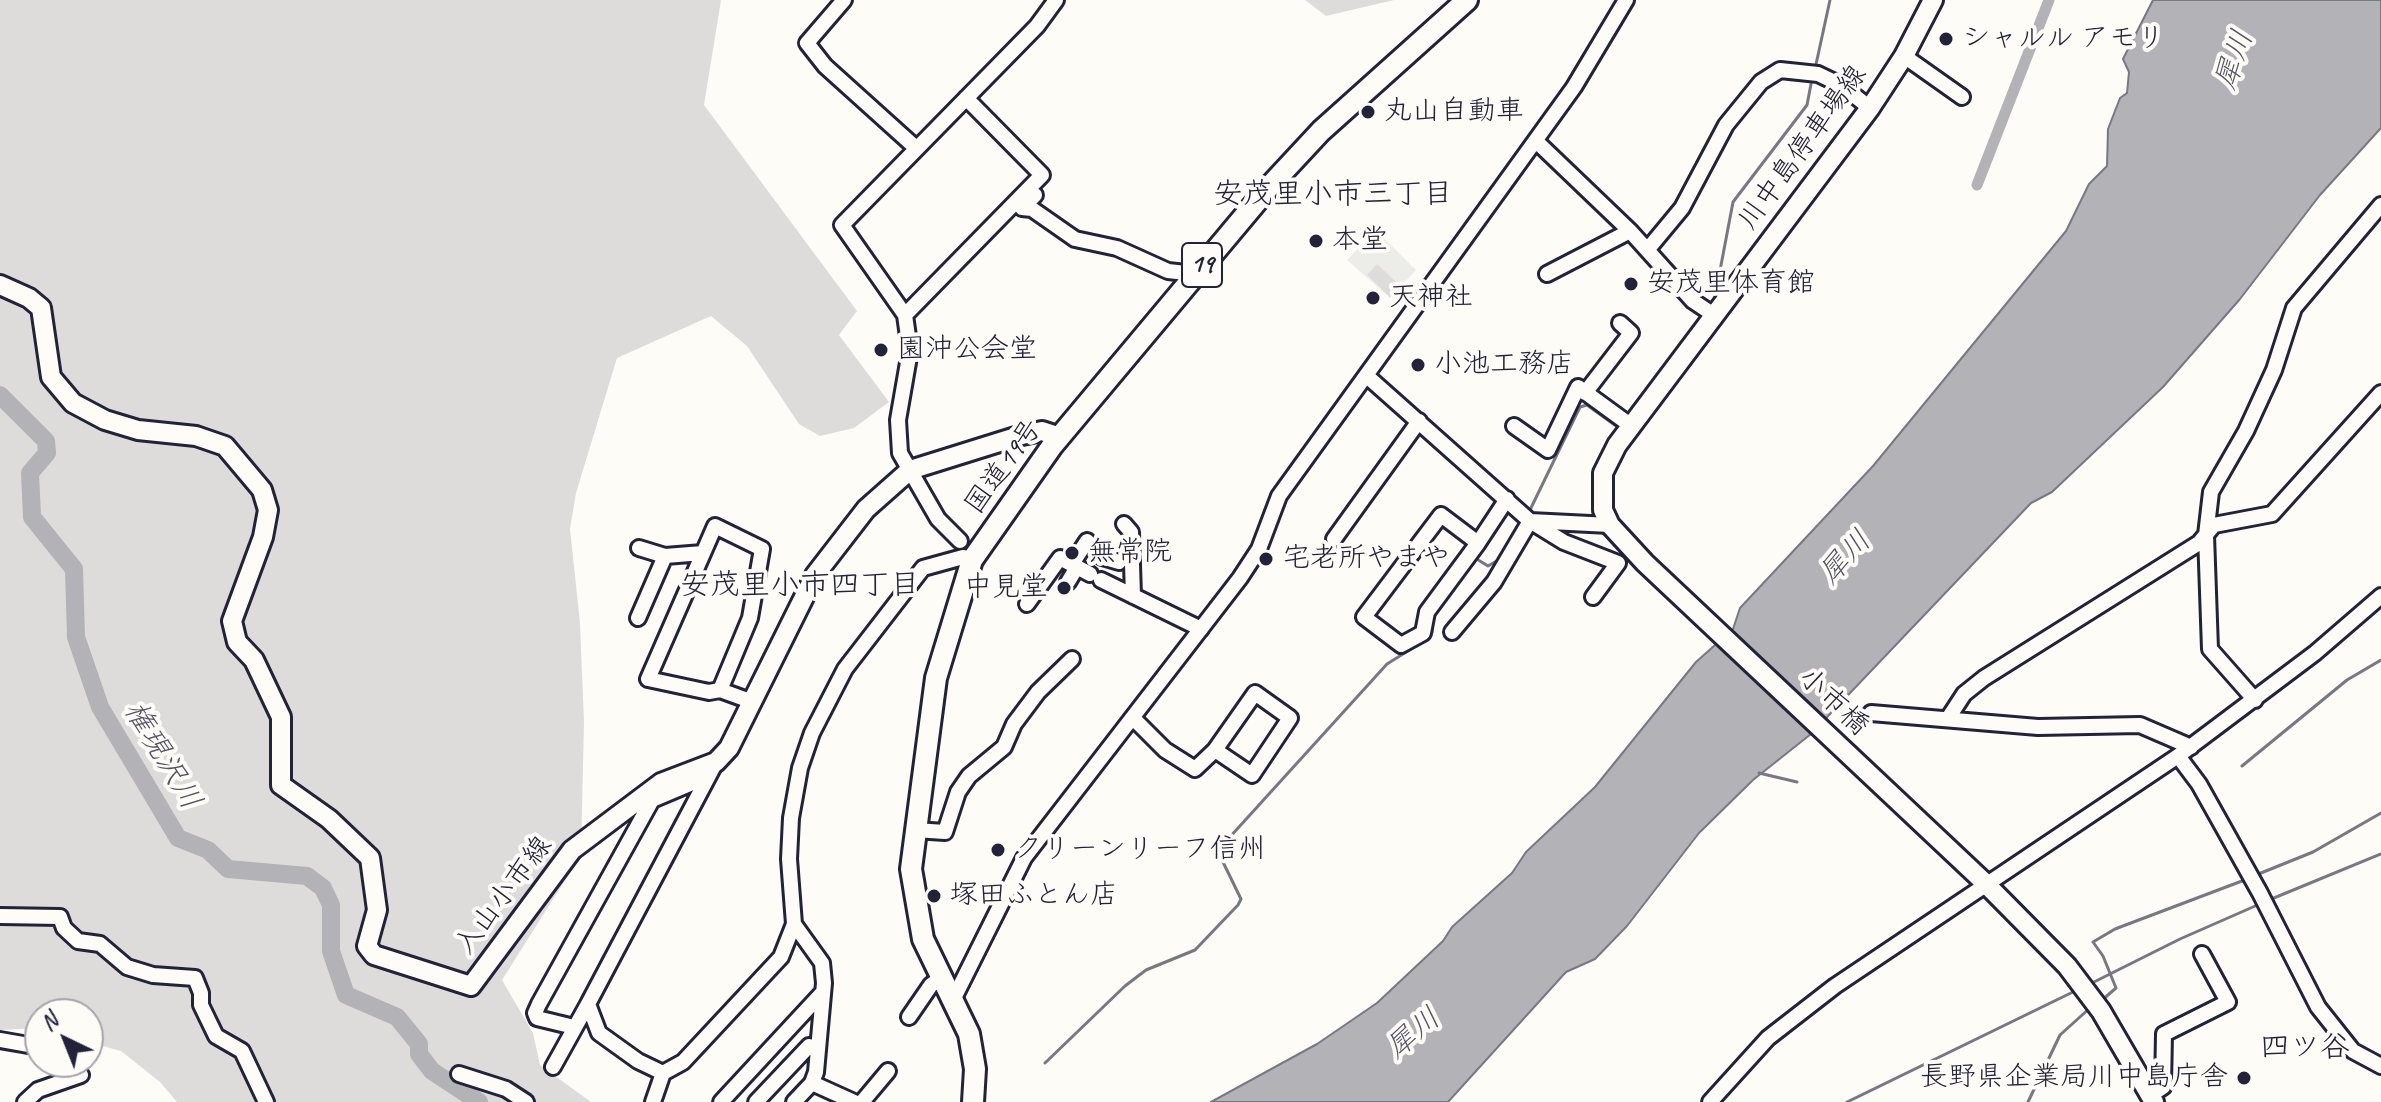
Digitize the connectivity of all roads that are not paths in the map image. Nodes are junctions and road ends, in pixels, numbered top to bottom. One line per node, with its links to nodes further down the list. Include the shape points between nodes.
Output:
1 (844, 0): 11 (street, via 807,43 825,66)
2 (1056, 0): 8 (street)
3 (1467, 0): 16 (highway, 国道19号 / 19, via 1313,139)
4 (1626, 0): 10 (street)
5 (1933, 0): 6 (main road, 川中島停車場線)
6 (1904, 56): 7 (street); 9 (main road, 川中島停車場線)
7 (1962, 97)
8 (966, 98): 11 (street); 12 (street)
9 (1870, 108): 15 (street, via 1818,74 1780,70 1761,82 1726,125 1682,208); 20 (main road, 川中島停車場線)
10 (1536, 141): 14 (street); 22 (street)
11 (916, 148): 19 (street, via 842,225)
12 (1042, 175): 16 (street, via 1048,182 1025,210 1032,209 1075,239 1117,248 1168,271); 19 (street)
13 (2381, 205): 34 (street, via 2294,308 2274,370 2211,492)
14 (1630, 231): 15 (street); 17 (street)
15 (1648, 249): 20 (street, via 1693,301)
16 (1195, 274): 28 (highway, 国道19号 / 19)
17 (1547, 274)
18 (0, 285): 63 (main road, 入山小市線, via 41,308 51,377 73,403 138,430 196,436 225,446 262,490 268,510 232,621 237,642 254,660 281,717 281,785 346,833 370,858 377,910 367,946 374,955 471,986 572,850 661,783)
19 (905, 315): 29 (street, via 910,351 898,420 900,453)
20 (1714, 315): 26 (main road, 川中島停車場線)
21 (1620, 323): 23 (street, via 1631,333)
22 (1368, 377): 25 (street); 52 (street, via 1279,496 1259,549)
23 (1585, 393): 26 (street); 27 (street, via 1578,387 1548,450)
24 (2381, 393): 34 (street, via 2272,514 2214,525)
25 (1419, 421): 30 (street); 35 (street)
26 (1630, 425): 33 (main road, 川中島停車場線, via 1603,473 1603,510)
27 (1514, 426)
28 (1060, 437): 29 (main road, via 1042,431 1022,435); 41 (highway, 国道19号 / 19)
29 (910, 470): 36 (street, via 938,519); 57 (main road, via 842,536 815,575)
30 (1507, 499): 31 (street); 37 (street)
31 (1530, 521): 33 (street); 47 (street, via 1564,542 1618,563); 53 (street, via 1494,582)
32 (1124, 524): 45 (street, via 1131,532)
33 (1610, 525): 65 (main road, 小市橋)
34 (2206, 535): 56 (street, via 2210,649); 59 (street, via 1984,678 1964,694)
35 (1334, 539)
36 (960, 541)
37 (1478, 543): 37 (street, via 1427,612 1427,625 1414,640 1401,645 1364,617 1441,515)
38 (639, 548): 40 (street)
39 (703, 553): 40 (street); 55 (street, via 648,679); 55 (street, via 715,526 762,549 750,618)
40 (665, 556): 51 (street)
41 (972, 560): 64 (highway, 国道19号 / 19, via 936,678); 67 (street, via 963,557 923,568 845,669 812,733 791,818)
42 (1119, 562): 43 (street, via 1102,557 1087,541)
43 (1085, 571): 44 (street); 45 (street); 48 (street, via 1060,558)
44 (1068, 582)
45 (1133, 596): 52 (street)
46 (2381, 596): 49 (street)
47 (1593, 597)
48 (1027, 604)
49 (2362, 612): 50 (street); 56 (street)
50 (2381, 615)
51 (638, 618)
52 (1201, 629): 60 (street)
53 (1452, 632)
54 (1072, 659): 64 (street, via 1038,692 1004,747 969,776 945,832)
55 (720, 690): 57 (street)
56 (2255, 700): 62 (street)
57 (753, 702): 63 (main road)
58 (1871, 713): 59 (street)
59 (1949, 717): 62 (street, via 2038,727 2140,725)
60 (1133, 718): 61 (street, via 1165,750 1195,769); 71 (street, via 1024,858)
61 (1215, 750): 61 (street, via 1255,693 1290,718 1252,775)
62 (2184, 751): 65 (street); 79 (street, via 2311,995 2353,1051)
63 (712, 770): 72 (street); 75 (street, via 652,800 539,1004 537,1018)
64 (915, 830): 69 (highway, 国道19号 / 19, via 914,901 923,939)
65 (1985, 883): 86 (main road, via 2067,966 2101,1011); 97 (street, via 1768,1038)
66 (0, 916): 88 (street, via 60,917 78,941 100,944 127,967 195,978 216,1036 242,1051)
67 (794, 924): 70 (street, via 822,963); 82 (street, via 781,957 683,1062)
68 (2202, 954): 86 (street, via 2228,1002 2164,1034 2163,1087)
69 (941, 978): 71 (highway, 国道19号 / 19); 73 (street)
70 (823, 992): 74 (street); 78 (street)
71 (953, 1000): 96 (highway, 国道19号 / 19, via 972,1046)
72 (588, 1004): 75 (street); 82 (street, via 599,1033)
73 (909, 1017)
74 (793, 1025): 78 (street); 91 (street)
75 (574, 1027): 80 (street)
76 (0, 1040): 77 (street)
77 (24, 1044)
78 (813, 1051): 85 (street); 92 (street)
79 (2381, 1066)
80 (553, 1067)
81 (888, 1071): 95 (street)
82 (663, 1073): 90 (street)
83 (459, 1074): 89 (street, via 506,1089)
84 (72, 1078): 87 (street, via 38,1090)
85 (812, 1083): 93 (street); 94 (street)
86 (2152, 1099)
87 (25, 1102)
88 (266, 1102)
89 (526, 1102)
90 (653, 1102)
91 (721, 1102)
92 (756, 1102)
93 (794, 1102)
94 (854, 1102)
95 (862, 1102)
96 (973, 1102)
97 (1710, 1102)

